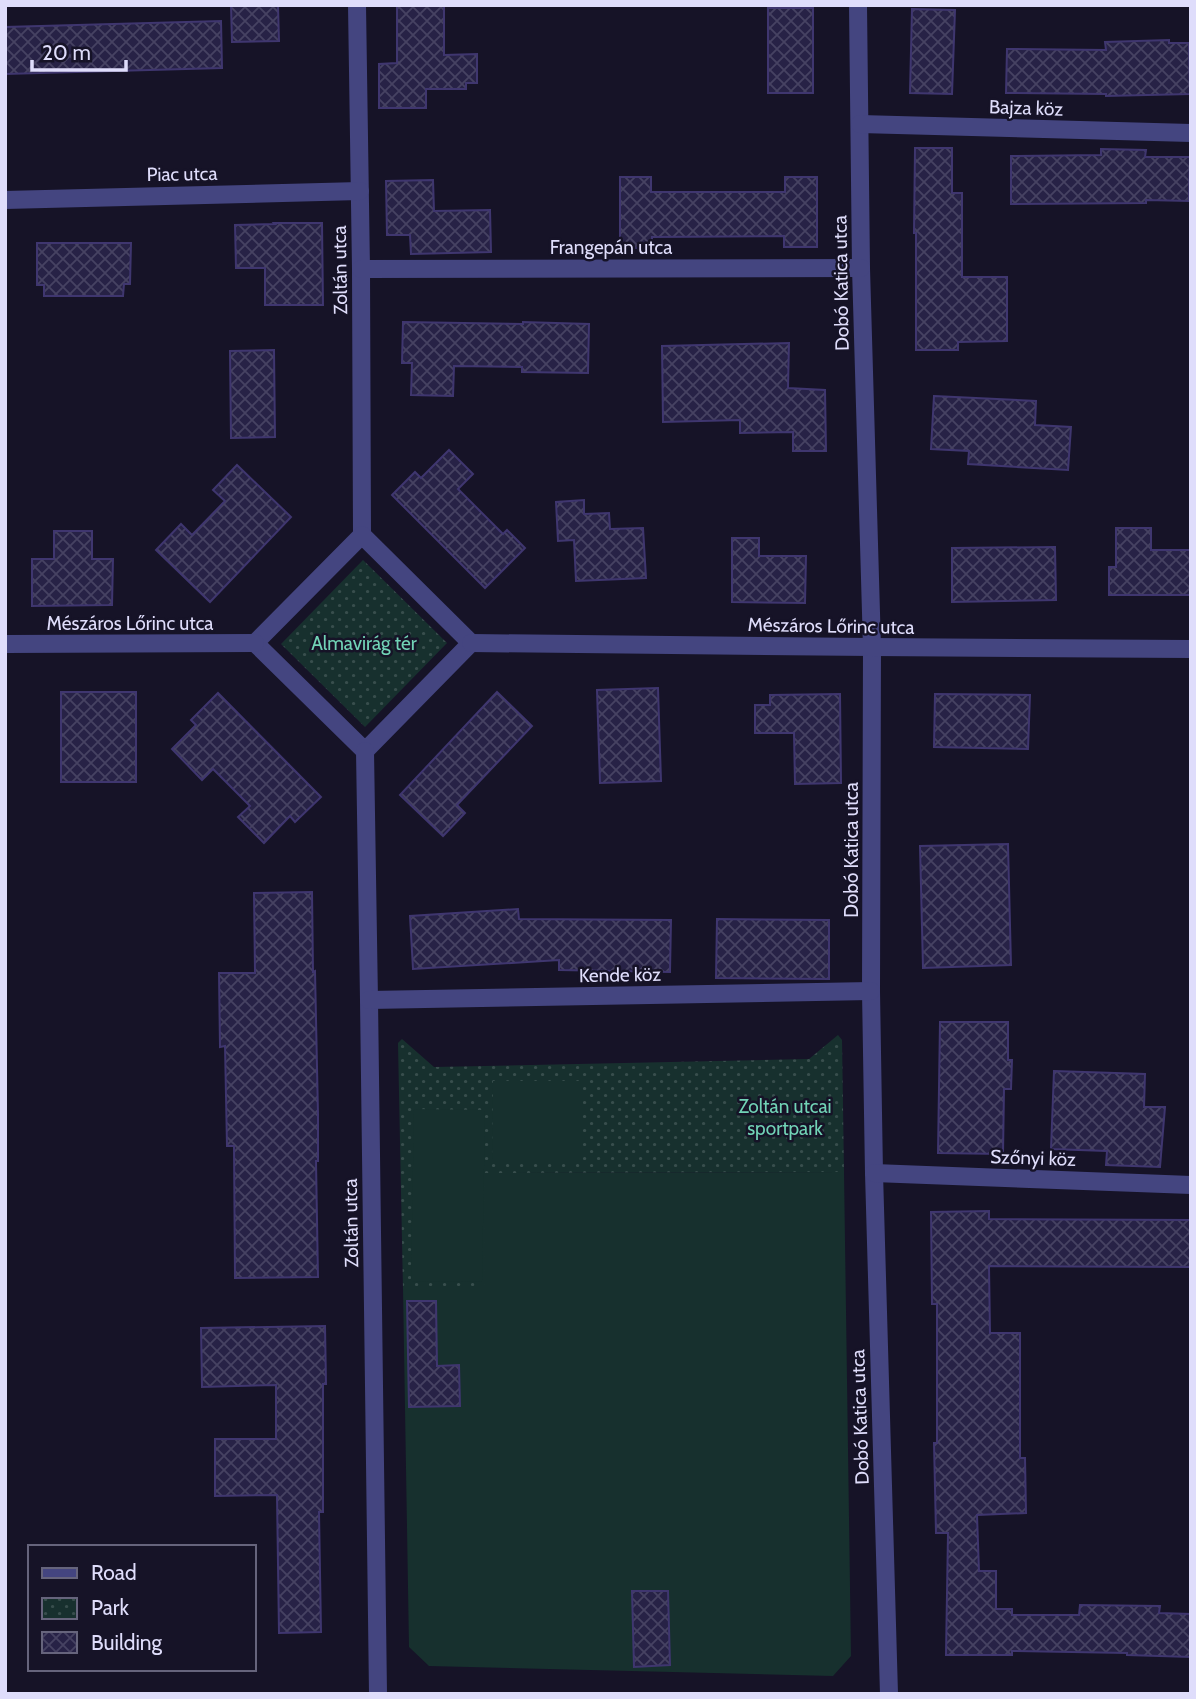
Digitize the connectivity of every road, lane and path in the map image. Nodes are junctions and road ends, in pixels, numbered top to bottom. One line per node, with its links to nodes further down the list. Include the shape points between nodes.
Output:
1 (356, 5): 5 (street, Zoltán utca)
2 (858, 5): 3 (street, Dobó Katica utca)
3 (860, 124): 4 (street, Bajza köz); 7 (street, Dobó Katica utca)
4 (1191, 133)
5 (360, 191): 6 (street, Piac utca); 8 (street, Zoltán utca)
6 (5, 200)
7 (861, 268): 8 (street, Frangepán utca); 13 (street, Dobó Katica utca)
8 (361, 269): 9 (street, Zoltán utca)
9 (362, 535): 10 (street); 11 (street)
10 (255, 643): 12 (street, Mészáros Lőrinc utca); 15 (street)
11 (471, 643): 13 (street, Mészáros Lőrinc utca); 15 (street)
12 (5, 644)
13 (872, 647): 14 (street, Mészáros Lőrinc utca); 16 (street, Dobó Katica utca)
14 (1191, 649)
15 (365, 751): 17 (street, Zoltán utca)
16 (871, 991): 17 (street, Kende köz); 18 (street, Dobó Katica utca)
17 (369, 1000): 20 (street, Zoltán utca)
18 (874, 1172): 19 (street, Szőnyi köz); 21 (street, Dobó Katica utca)
19 (1191, 1185)
20 (378, 1694)
21 (889, 1694)

